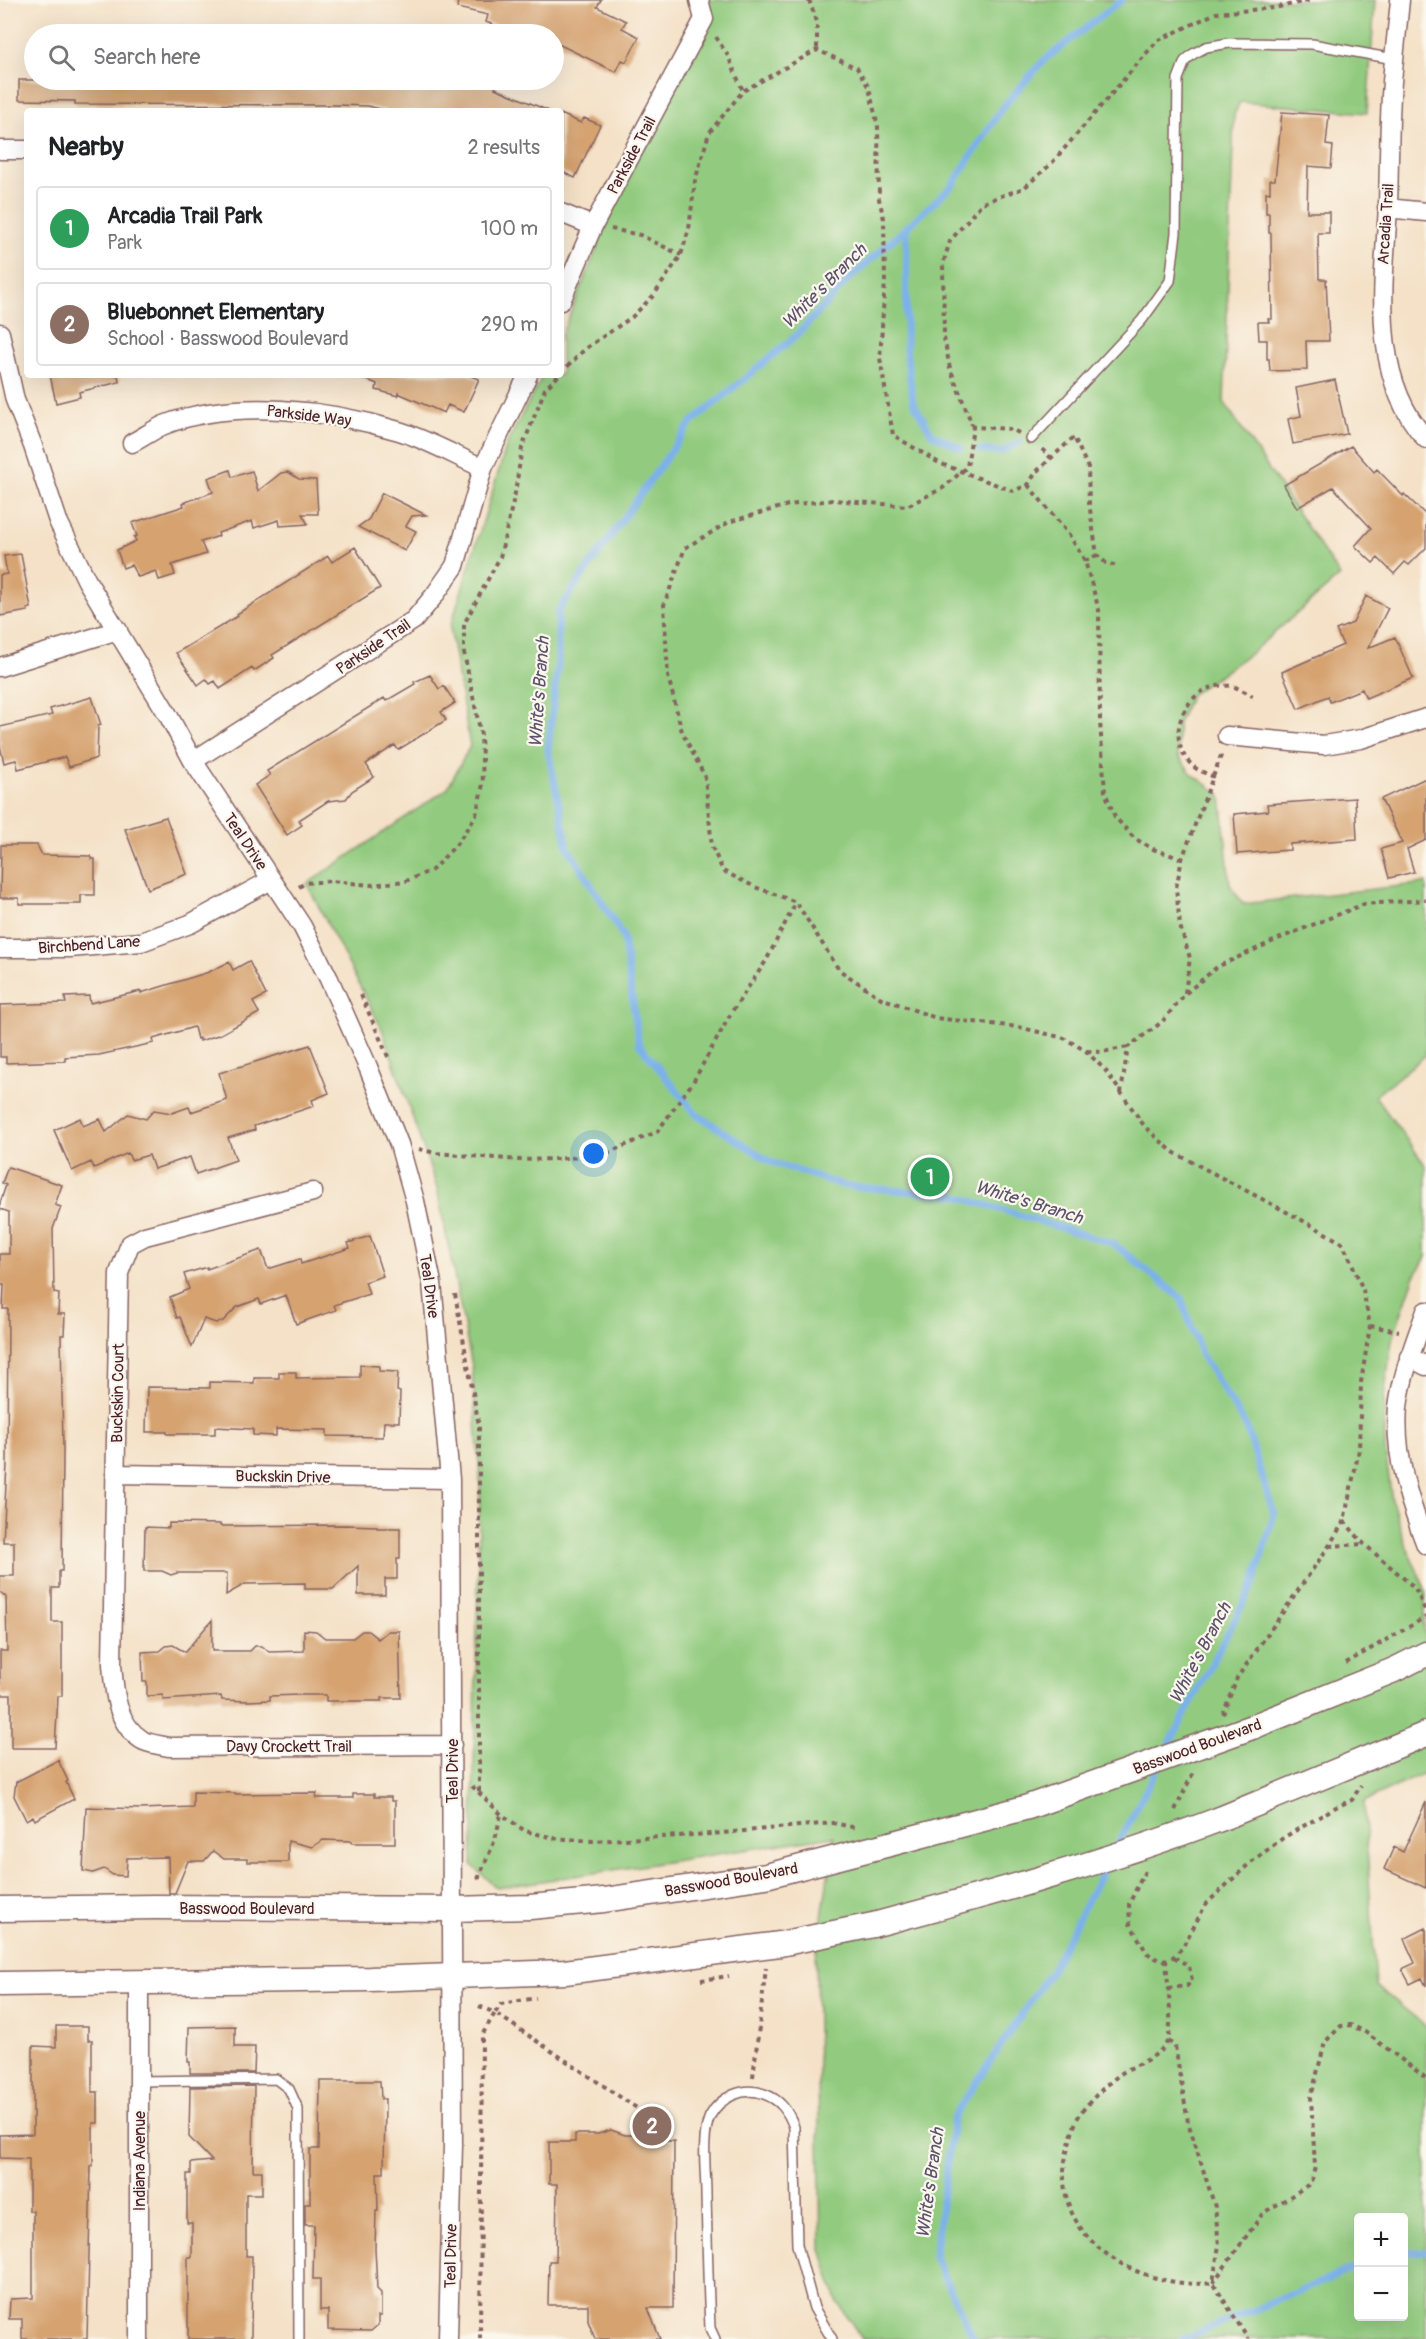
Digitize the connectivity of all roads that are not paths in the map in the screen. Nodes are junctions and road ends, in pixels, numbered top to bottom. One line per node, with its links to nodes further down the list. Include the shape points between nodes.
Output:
1 (1400, 0): 3 (street, Arcadia Trail)
2 (701, 10): 9 (street, Parkside Trail)
3 (1394, 59): 6 (street, Arcadia Trail); 14 (lane, via 1312,44 1229,43 1206,47 1185,61 1178,79 1176,233 1170,281 1142,320)
4 (0, 150): 5 (street)
5 (24, 150)
6 (1388, 208): 7 (street); 15 (street, Arcadia Trail, via 1382,275 1390,370 1400,403)
7 (1426, 212)
8 (564, 214): 9 (street)
9 (593, 226): 10 (street, Parkside Trail)
10 (564, 294)
11 (0, 333): 13 (street, Teal Drive)
12 (527, 378): 17 (street, Parkside Trail)
13 (7, 401): 18 (street, Teal Drive, via 33,446 58,521 87,581)
14 (1031, 439)
15 (1426, 439)
16 (132, 443): 17 (street, Parkside Way, via 163,425 215,413 259,409 332,415 401,432)
17 (483, 468): 22 (street, Parkside Trail, via 455,566 414,620)
18 (118, 630): 19 (street); 22 (street, Teal Drive)
19 (0, 667)
20 (1426, 718): 21 (street, via 1361,739 1324,745)
21 (1227, 736)
22 (193, 761): 23 (street, Teal Drive)
23 (271, 880): 24 (street, Birchbend Lane, via 190,924 141,942); 30 (street, Teal Drive, via 302,926 329,979 400,1151 415,1201 432,1283)
24 (0, 948)
25 (313, 1192): 29 (street, Buckskin Court, via 145,1236 130,1244 119,1273)
26 (1426, 1311): 27 (street)
27 (1409, 1357): 28 (street); 31 (street, via 1398,1408 1400,1459 1410,1504)
28 (1426, 1366)
29 (115, 1474): 30 (street, Buckskin Drive); 33 (street, Buckskin Court, via 112,1664 115,1701)
30 (450, 1479): 35 (street, Teal Drive)
31 (1426, 1545)
32 (1426, 1654): 37 (main road, Basswood Boulevard, bridge, via 1252,1727 1028,1807 890,1844 766,1876 604,1900)
33 (131, 1730): 35 (street, Davy Crockett Trail, via 142,1741 169,1747)
34 (1426, 1734): 38 (main road, bridge, via 1155,1844 873,1925 780,1944 667,1960 565,1972)
35 (452, 1745): 37 (street, Teal Drive)
36 (0, 1909): 37 (main road, Basswood Boulevard)
37 (452, 1909): 38 (street, Teal Drive)
38 (453, 1976): 39 (main road); 44 (street, Teal Drive)
39 (139, 1983): 40 (main road); 41 (street, Indiana Avenue)
40 (0, 1984)
41 (139, 2081): 42 (street, Indiana Avenue); 43 (lane, via 276,2079 289,2089 298,2109)
42 (139, 2339)
43 (299, 2339)
44 (448, 2339)
45 (715, 2339): 46 (lane, via 710,2328 705,2147 710,2117 723,2099 744,2091 763,2093 780,2103 794,2127 797,2245 814,2308)
46 (832, 2339)

